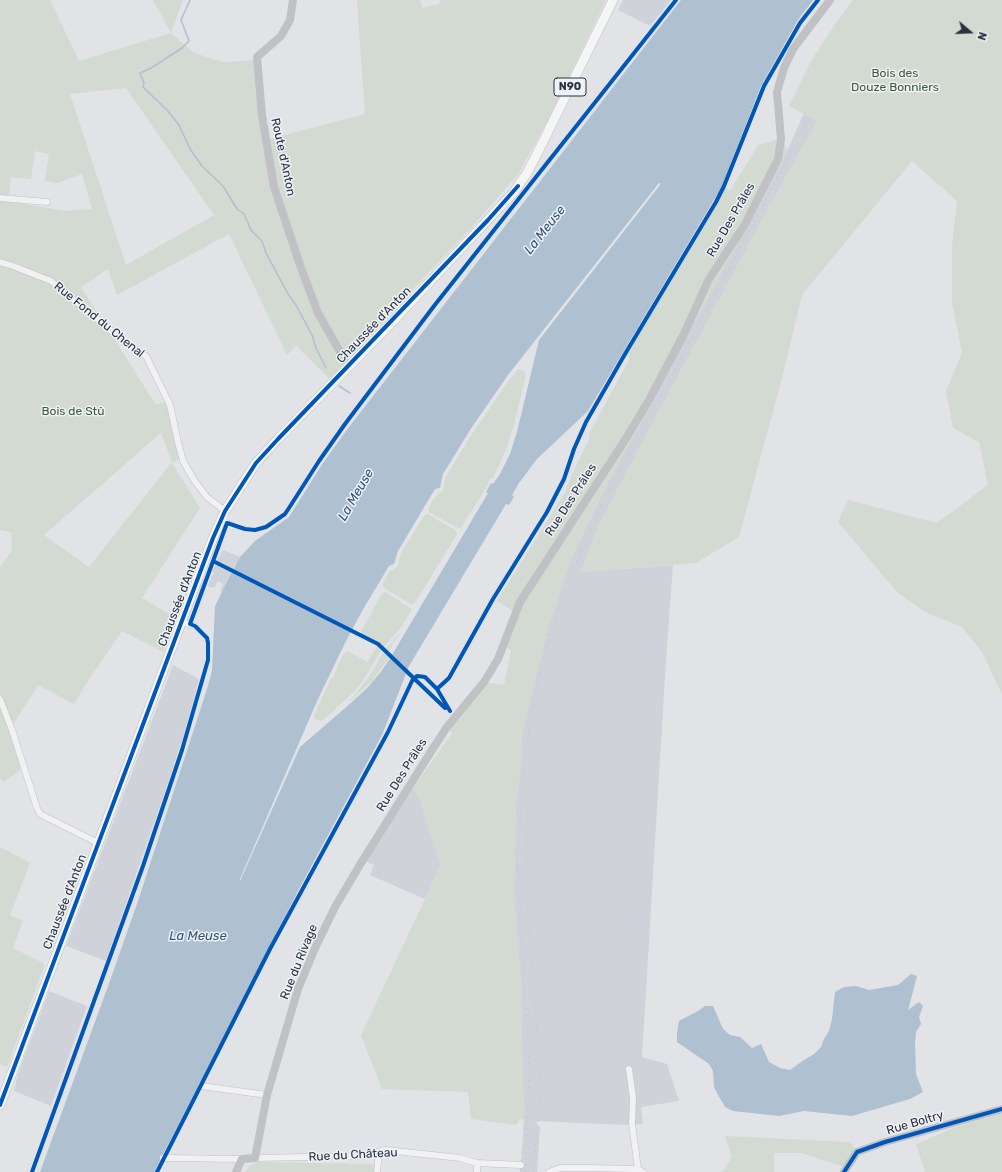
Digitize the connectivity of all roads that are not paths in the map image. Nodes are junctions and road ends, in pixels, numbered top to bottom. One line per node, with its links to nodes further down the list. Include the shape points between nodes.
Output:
1 (293, 0): 7 (street, Route d'Anton, via 290,20 281,36 257,57 262,115 274,187 301,268 318,313)
2 (613, 0): 7 (main road, Chaussée d'Anton / N90, via 552,124 518,186)
3 (830, 0): 15 (street, Rue Des Prâles, via 793,49 784,68 777,92 782,139 778,159 744,226 709,279 683,336 649,400 520,602 498,659 484,682 447,727)
4 (0, 198): 5 (street)
5 (46, 202)
6 (0, 262): 8 (street, Rue Fond du Chenal, via 51,281 127,344 146,356 170,405 183,461 207,497)
7 (348, 366): 8 (main road, Chaussée d'Anton / N90, via 256,464)
8 (226, 511): 9 (main road, Chaussée d'Anton / N90)
9 (221, 520): 10 (street); 11 (main road, Chaussée d'Anton / N90)
10 (232, 526)
11 (182, 622): 12 (street); 14 (main road, Chaussée d'Anton / N90)
12 (195, 626)
13 (0, 699): 14 (street, via 40,814)
14 (98, 844): 19 (main road, Chaussée d'Anton / N90)
15 (371, 846): 18 (street, Rue du Rivage, via 335,907 298,989)
16 (629, 1069): 27 (street, via 633,1098 632,1124)
17 (201, 1086): 18 (street)
18 (267, 1095): 23 (street, Rue du Rivage)
19 (0, 1105)
20 (1002, 1109): 32 (street, Rue Boltry, via 857,1152)
21 (379, 1152): 23 (street, Rue du Château, via 358,1156); 25 (street, Rue du Château, via 386,1150 460,1158); 29 (street)
22 (163, 1158): 24 (street)
23 (255, 1158): 24 (street)
24 (242, 1159): 28 (street)
25 (477, 1163): 26 (street, Rue du Château); 30 (street)
26 (521, 1165)
27 (640, 1171): 31 (street, via 560,1168)
28 (236, 1172)
29 (377, 1172)
30 (477, 1172)
31 (549, 1172)
32 (844, 1172)

